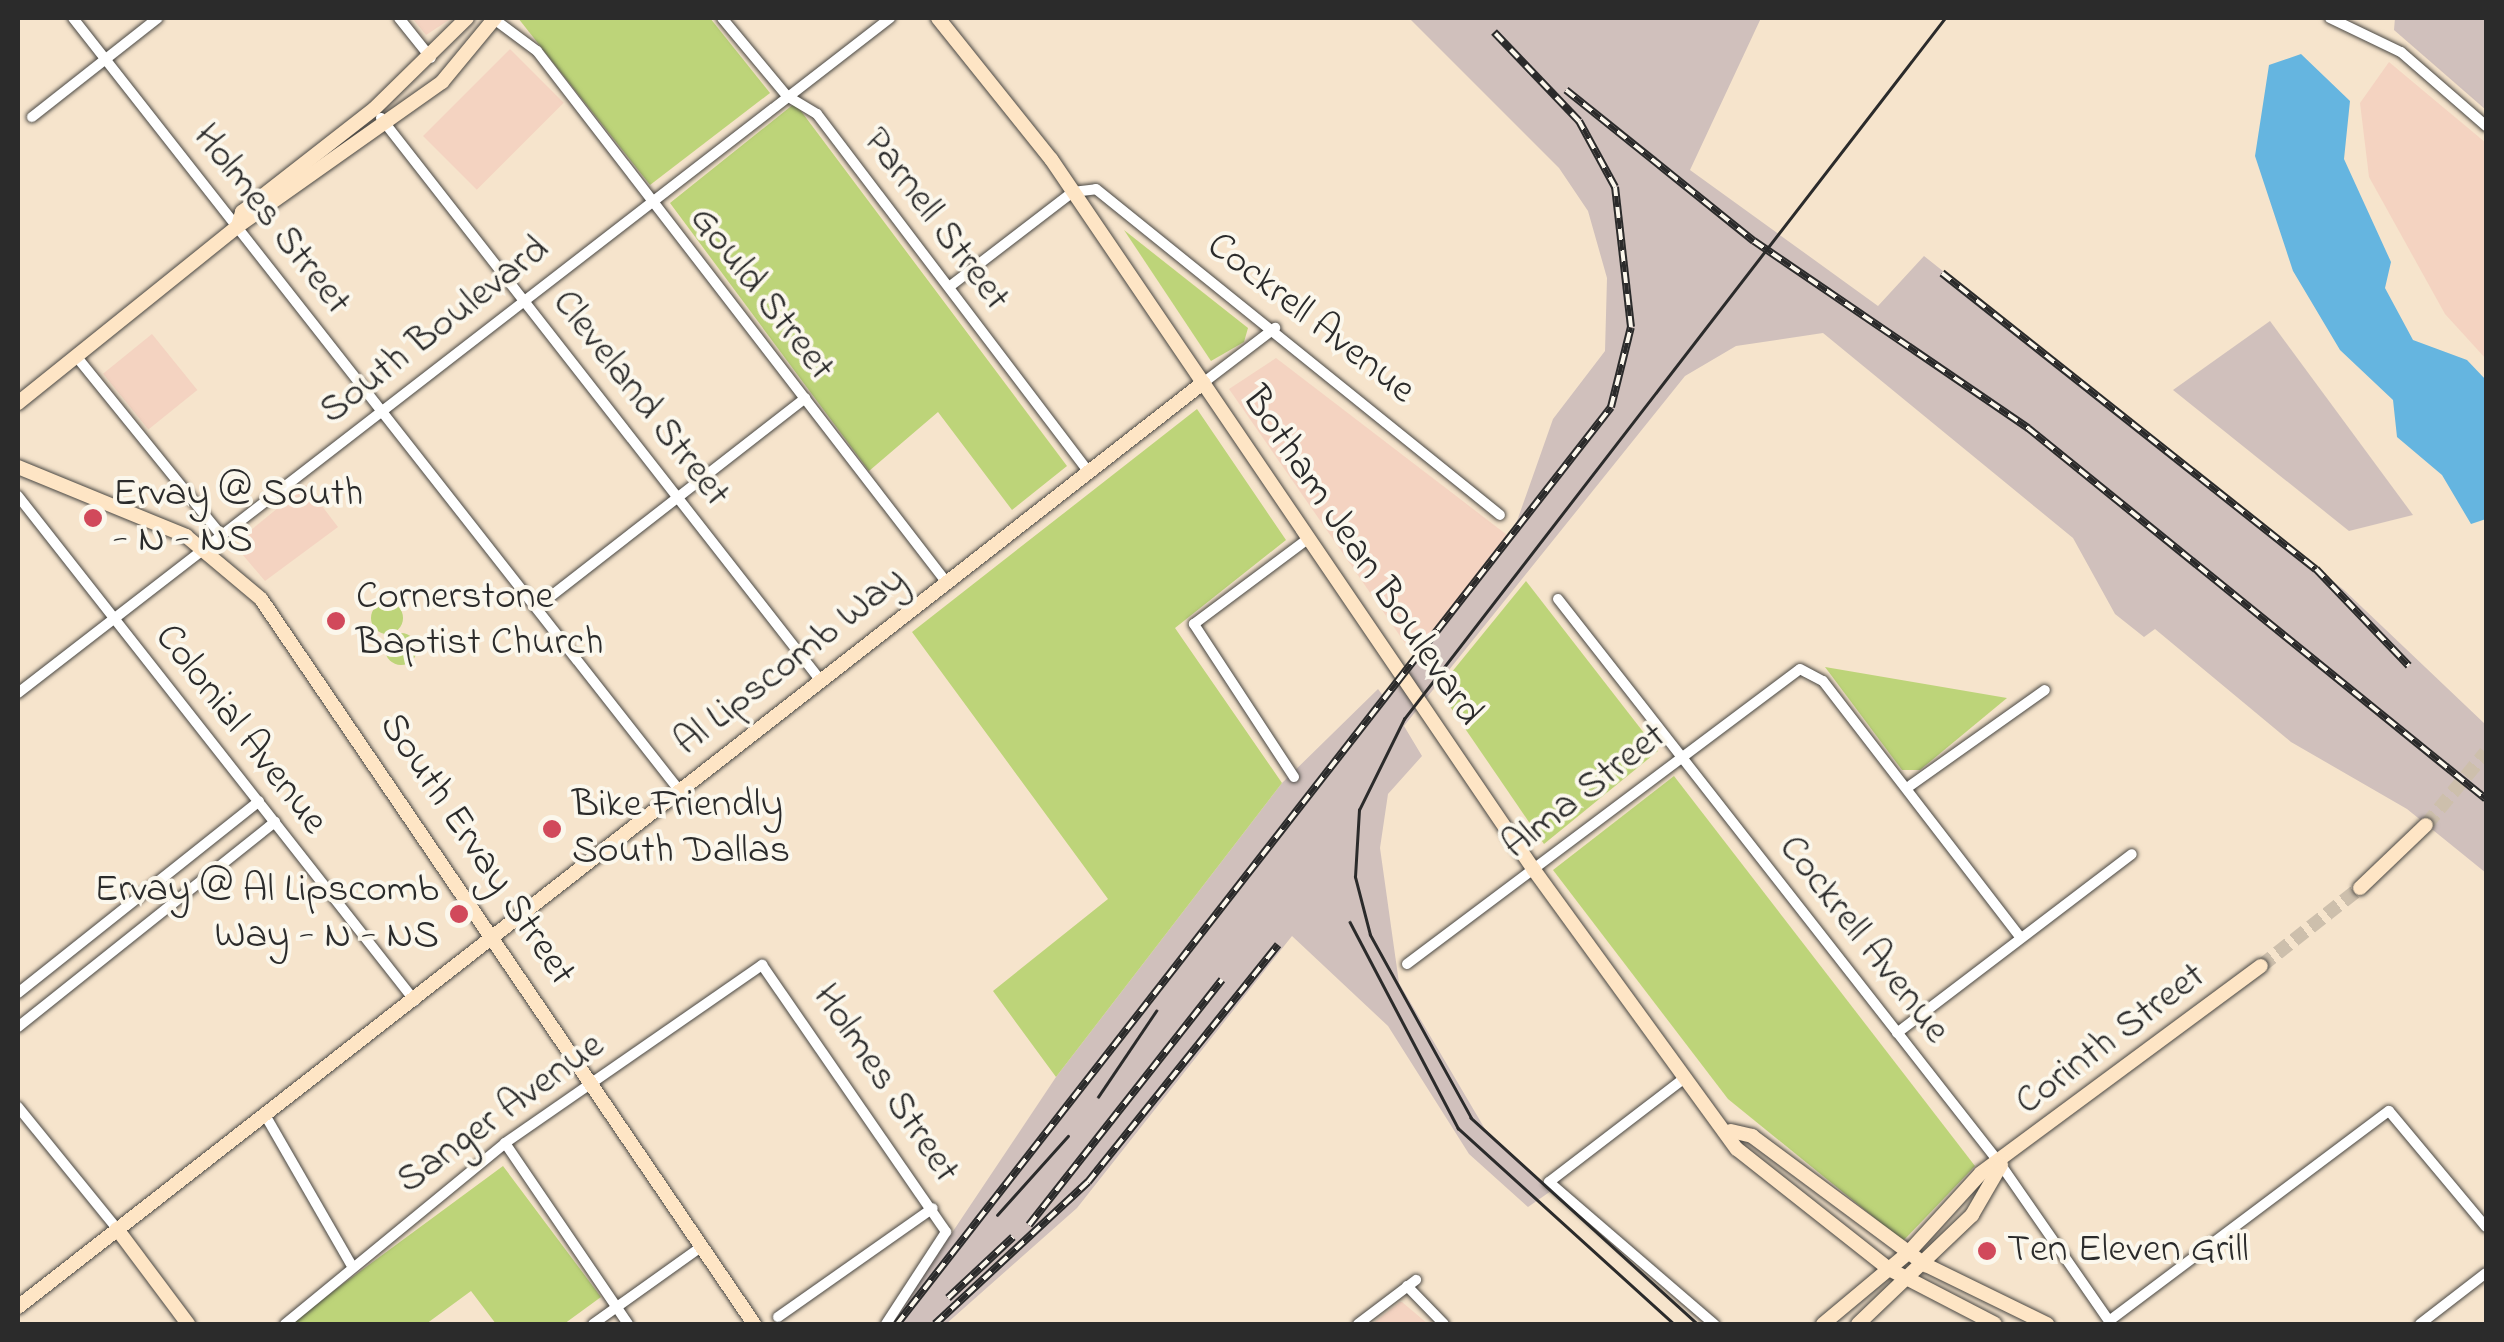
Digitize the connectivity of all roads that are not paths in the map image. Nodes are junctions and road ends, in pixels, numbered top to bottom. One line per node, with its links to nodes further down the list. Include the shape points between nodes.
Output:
1 (73, 18): 10 (street, Holmes Street)
2 (158, 18): 10 (street)
3 (398, 18): 11 (street)
4 (468, 18): 11 (main road)
5 (494, 18): 15 (main road, via 442,82); 18 (street, Gould Street, via 528,42)
6 (722, 18): 12 (street, Parnell Street)
7 (890, 18): 12 (street, South Boulevard)
8 (938, 18): 17 (main road, Botham Jean Boulevard)
9 (2330, 18): 16 (street, via 2401,52)
10 (106, 59): 14 (street); 19 (street, Holmes Street)
11 (431, 59): 13 (main road)
12 (787, 96): 18 (street, South Boulevard); 20 (street, Parnell Street, via 816,114)
13 (374, 109): 15 (street, Cleveland Street); 19 (main road, via 242,212)
14 (32, 118)
15 (387, 125): 19 (main road); 21 (street, Cleveland Street)
16 (2486, 126)
17 (1073, 192): 20 (street); 22 (street, Cockrell Avenue, via 1105,194); 24 (main road, Botham Jean Boulevard)
18 (650, 200): 21 (street, South Boulevard); 25 (street, Gould Street)
19 (238, 226): 23 (main road); 27 (street, Holmes Street)
20 (948, 287): 29 (street, Parnell Street)
21 (525, 300): 27 (street, South Boulevard); 31 (street, Cleveland Street)
22 (1275, 328): 24 (street, Al Lipscomb Way); 32 (street, Cockrell Avenue)
23 (76, 356): 26 (main road); 33 (street)
24 (1203, 383): 29 (main road, Al Lipscomb Way); 34 (main road, Botham Jean Boulevard)
25 (805, 398): 31 (street); 36 (street, Gould Street)
26 (18, 403)
27 (382, 410): 33 (street, South Boulevard); 38 (street, Holmes Street)
28 (18, 467): 35 (main road, South Ervay Street)
29 (1088, 472): 36 (main road, Al Lipscomb Way)
30 (18, 496): 39 (street, Colonial Avenue)
31 (678, 496): 38 (street); 40 (street, Cleveland Street)
32 (1500, 515)
33 (220, 535): 35 (street, South Boulevard)
34 (1309, 538): 44 (street, via 1194,624); 51 (main road, Botham Jean Boulevard)
35 (205, 548): 39 (street, South Boulevard); 53 (main road, South Ervay Street, via 261,600 318,674)
36 (947, 583): 40 (main road, Al Lipscomb Way)
37 (1558, 598): 43 (street, Cockrell Avenue)
38 (536, 607): 46 (street, Holmes Street)
39 (114, 618): 42 (street, South Boulevard); 47 (street, Colonial Avenue)
40 (820, 681): 46 (main road, Al Lipscomb Way)
41 (2045, 690): 45 (street)
42 (18, 693)
43 (1682, 756): 45 (street, Alma Street, via 1800,668 1824,681); 51 (street, Alma Street); 61 (street, Cockrell Avenue)
44 (1294, 776)
45 (1907, 788): 54 (street)
46 (679, 790): 53 (main road, Al Lipscomb Way)
47 (259, 801): 48 (street, Colonial Avenue); 58 (street)
48 (275, 822): 59 (street, Colonial Avenue); 60 (street)
49 (2426, 824): 52 (main road)
50 (2132, 854): 54 (street)
51 (1534, 870): 55 (street, Alma Street); 63 (main road, Botham Jean Boulevard)
52 (2360, 888)
53 (496, 938): 59 (main road, Al Lipscomb Way); 62 (main road, South Ervay Street)
54 (2021, 938): 61 (street)
55 (1407, 964)
56 (762, 965): 62 (street, Sanger Avenue); 69 (street, Holmes Street)
57 (2261, 966): 68 (main road, Corinth Street)
58 (18, 992)
59 (415, 1002): 65 (main road, Al Lipscomb Way)
60 (18, 1026)
61 (1897, 1033): 68 (street, Cockrell Avenue)
62 (590, 1080): 67 (street, Sanger Avenue); 72 (main road, South Ervay Street)
63 (1682, 1080): 66 (main road, Botham Jean Boulevard); 91 (street, via 1549,1182)
64 (18, 1107): 71 (street)
65 (264, 1113): 71 (main road, Al Lipscomb Way); 74 (street)
66 (1731, 1131): 73 (main road, Botham Jean Boulevard, via 1752,1136); 76 (main road, Botham Jean Boulevard, via 1737,1149 1775,1184)
67 (505, 1143): 74 (street, Sanger Avenue); 80 (street)
68 (2000, 1165): 73 (main road, Corinth Street, via 1981,1172); 75 (main road, Corinth Street, via 1994,1189); 82 (street, Cockrell Avenue)
69 (934, 1208): 81 (street); 88 (street, Holmes Street, via 945,1244)
70 (2486, 1226): 82 (street, via 2389,1111)
71 (117, 1229): 79 (main road, Al Lipscomb Way); 83 (main road)
72 (702, 1246): 80 (street); 87 (main road, South Ervay Street)
73 (1908, 1253): 75 (main road, Botham Jean Boulevard); 76 (main road, Corinth Street)
74 (351, 1264): 84 (street, Sanger Avenue)
75 (1926, 1265): 78 (main road, Corinth Street); 95 (main road, Botham Jean Boulevard)
76 (1890, 1269): 78 (main road, Botham Jean Boulevard); 92 (main road, Corinth Street)
77 (2486, 1273): 96 (street)
78 (1909, 1282): 93 (main road, Corinth Street); 94 (main road, Botham Jean Boulevard)
79 (18, 1307)
80 (616, 1308): 85 (street); 86 (street)
81 (778, 1317)
82 (2110, 1323)
83 (188, 1324)
84 (286, 1324)
85 (593, 1324)
86 (628, 1324)
87 (754, 1324)
88 (886, 1324)
89 (1358, 1324): 90 (street, via 1412,1283)
90 (1444, 1324)
91 (1714, 1324)
92 (1823, 1324)
93 (1860, 1324)
94 (1995, 1324)
95 (2047, 1324)
96 (2420, 1324)

